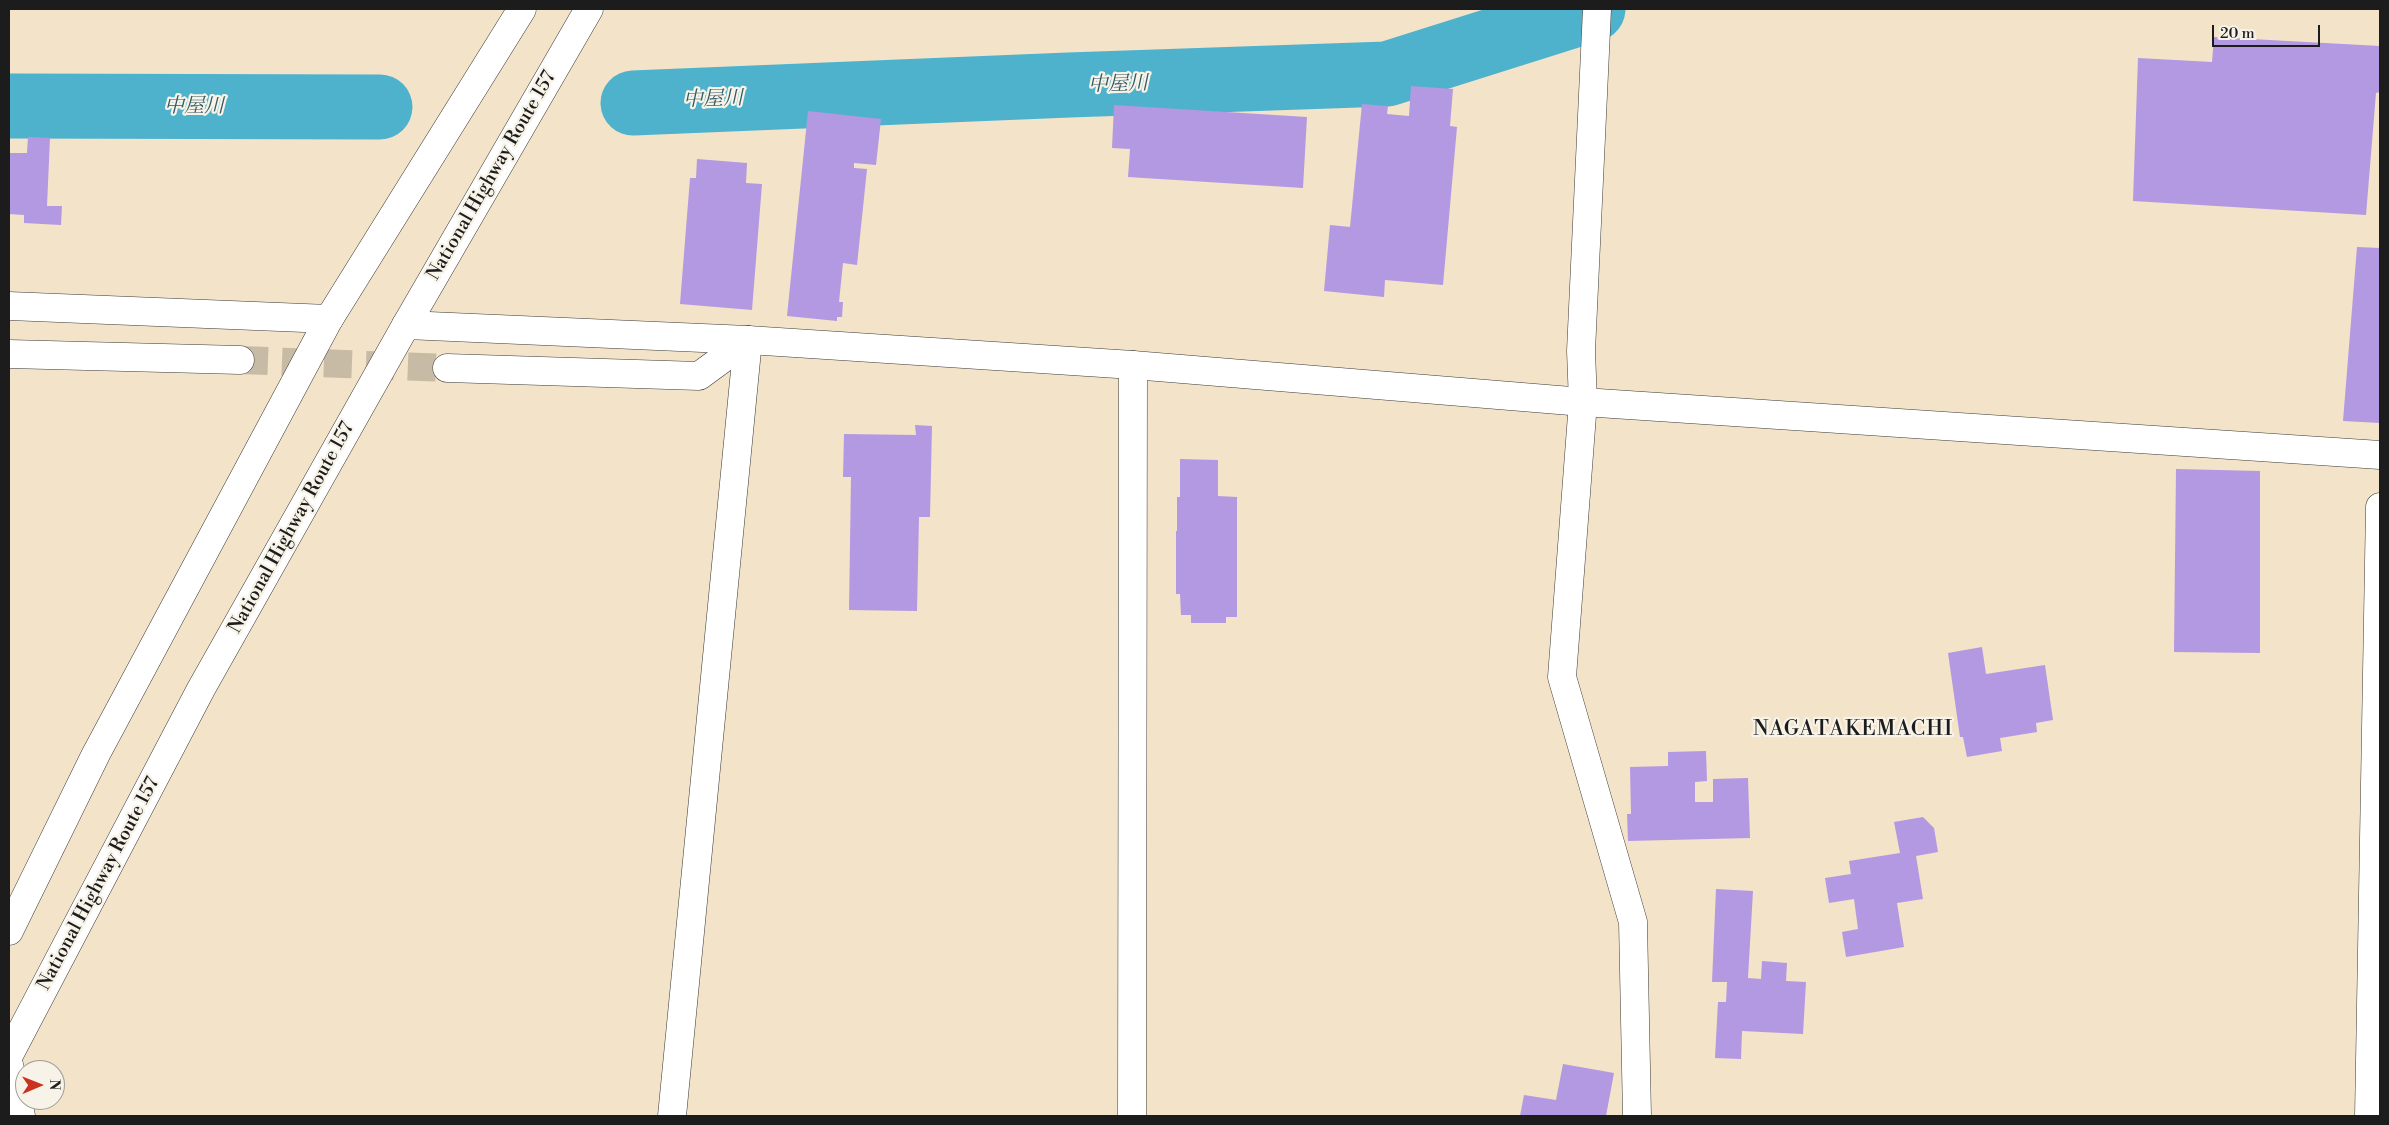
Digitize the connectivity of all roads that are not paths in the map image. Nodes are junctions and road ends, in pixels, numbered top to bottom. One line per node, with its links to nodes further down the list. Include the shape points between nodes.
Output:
1 (522, 9): 5 (main road)
2 (589, 9): 6 (main road, National Highway Route 157)
3 (1597, 16): 12 (main road, via 1581,351)
4 (9, 306): 5 (main road)
5 (329, 319): 16 (main road, via 96,754)
6 (406, 325): 7 (main road); 17 (main road, National Highway Route 157, via 200,689)
7 (748, 340): 10 (main road); 11 (main road, via 699,376); 20 (main road)
8 (9, 354): 9 (main road)
9 (240, 360)
10 (1133, 365): 12 (main road); 21 (main road)
11 (447, 368)
12 (1582, 402): 13 (main road); 22 (main road, via 1562,677 1633,922)
13 (2380, 455)
14 (2380, 508): 15 (main road)
15 (2376, 902): 23 (main road)
16 (9, 931)
17 (9, 1055)
18 (9, 1065): 19 (main road)
19 (21, 1116)
20 (672, 1116)
21 (1132, 1116)
22 (1637, 1116)
23 (2369, 1116)

